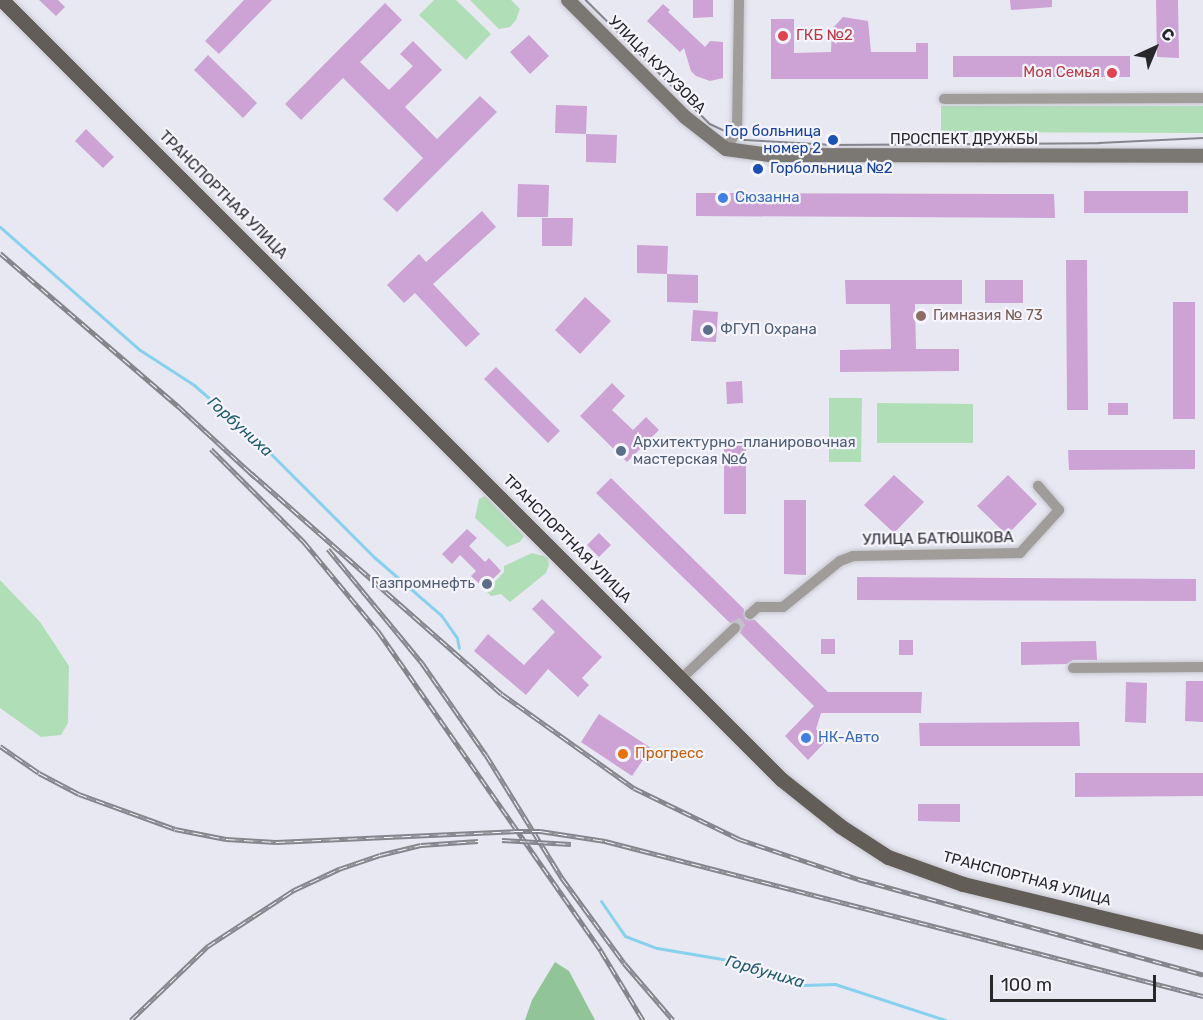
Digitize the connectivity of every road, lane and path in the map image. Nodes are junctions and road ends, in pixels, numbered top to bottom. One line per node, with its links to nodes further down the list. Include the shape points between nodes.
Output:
1 (2, 0): 13 (main road, ТРАНСПОРТНАЯ УЛИЦА)
2 (568, 0): 6 (main road, УЛИЦА КУТУЗОВА, via 685,117)
3 (739, 0): 6 (street, via 737,131)
4 (1203, 98): 5 (street)
5 (944, 99)
6 (726, 149): 7 (main road, ПРОСПЕКТ ДРУЖБЫ, via 770,155)
7 (1203, 156)
8 (1038, 486): 9 (street, УЛИЦА БАТЮШКОВА, via 1059,510 1020,553 853,556 840,561 783,607 758,607)
9 (750, 614)
10 (735, 628): 13 (street)
11 (1203, 667): 12 (street)
12 (1073, 668)
13 (682, 678): 14 (main road, ТРАНСПОРТНАЯ УЛИЦА, via 781,779 840,826 888,857 963,884)
14 (1203, 942)

